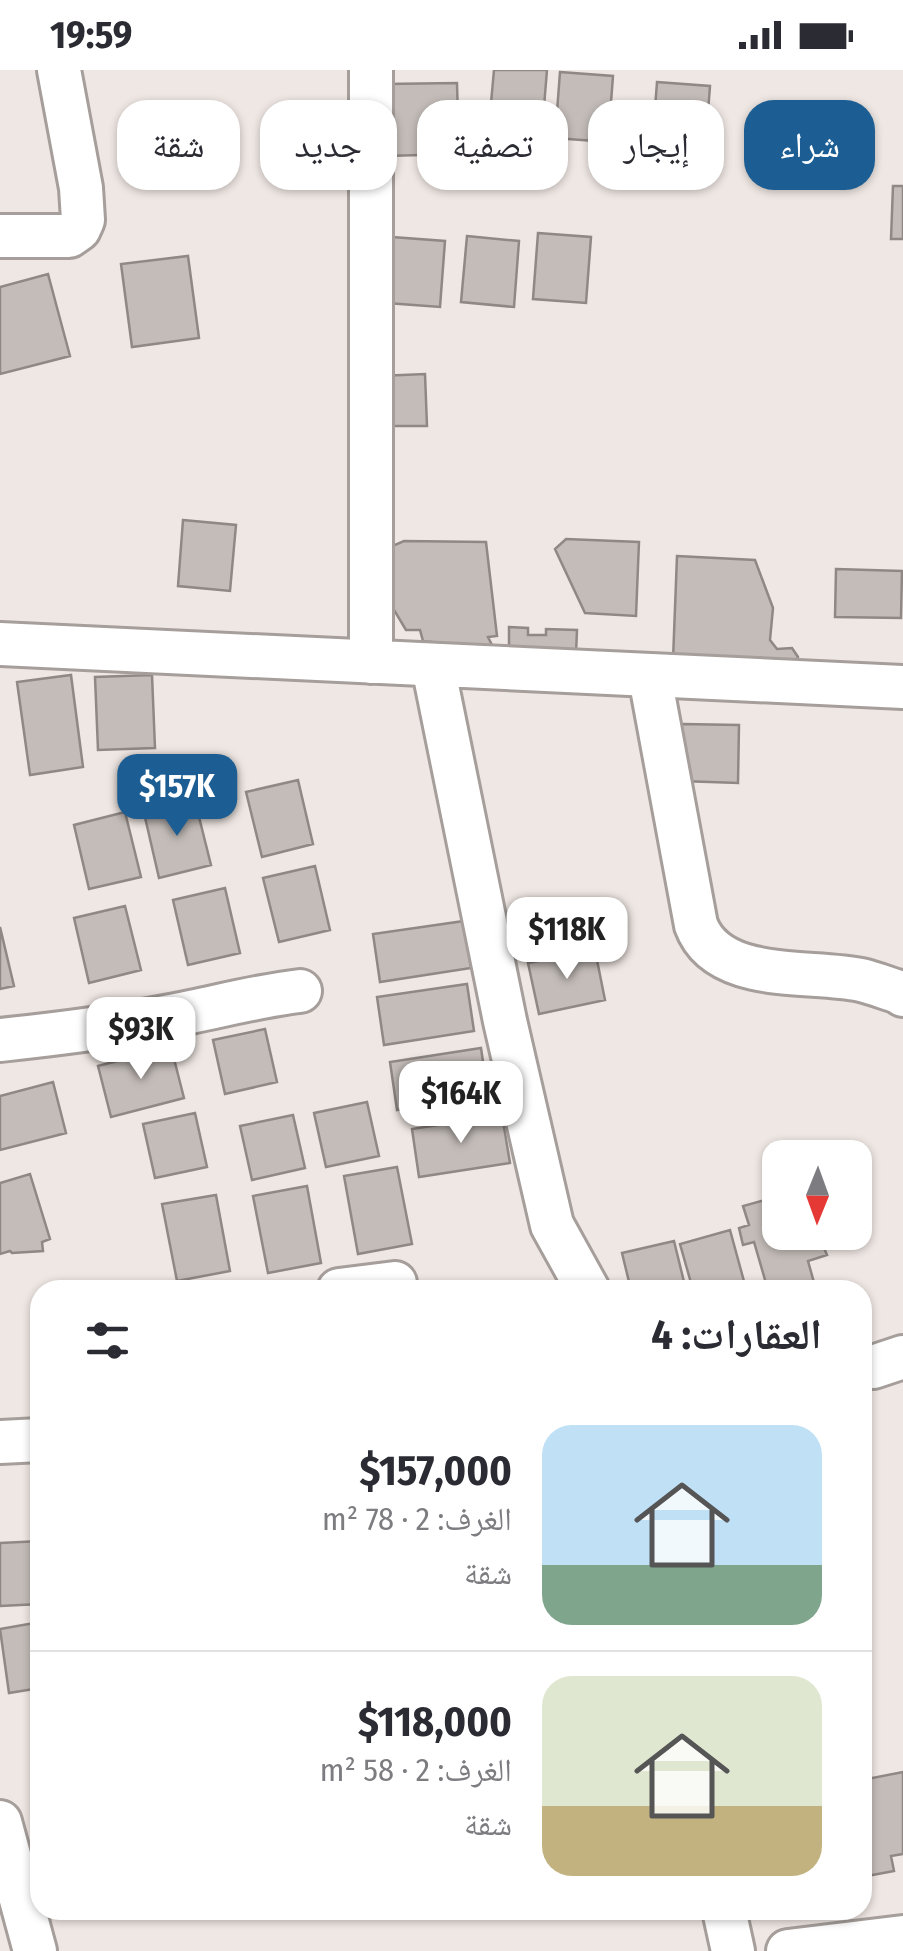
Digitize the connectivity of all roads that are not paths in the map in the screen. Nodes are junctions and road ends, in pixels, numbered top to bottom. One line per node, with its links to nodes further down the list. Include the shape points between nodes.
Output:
1 (59, 70): 3 (street, via 83,220 69,236)
2 (371, 70): 5 (street)
3 (0, 236)
4 (0, 644): 5 (street)
5 (371, 662): 6 (street)
6 (433, 666): 7 (street); 12 (street, via 552,1226)
7 (650, 677): 8 (street); 10 (street, via 696,925 710,950 754,968 861,980)
8 (903, 688)
9 (300, 992): 11 (street)
10 (903, 996)
11 (0, 1040)
12 (582, 1280)
13 (30, 1440): 14 (street)
14 (0, 1442)
15 (0, 1822): 18 (street)
16 (726, 1920): 19 (street)
17 (903, 1937): 20 (street)
18 (35, 1951)
19 (733, 1951)
20 (788, 1951)

